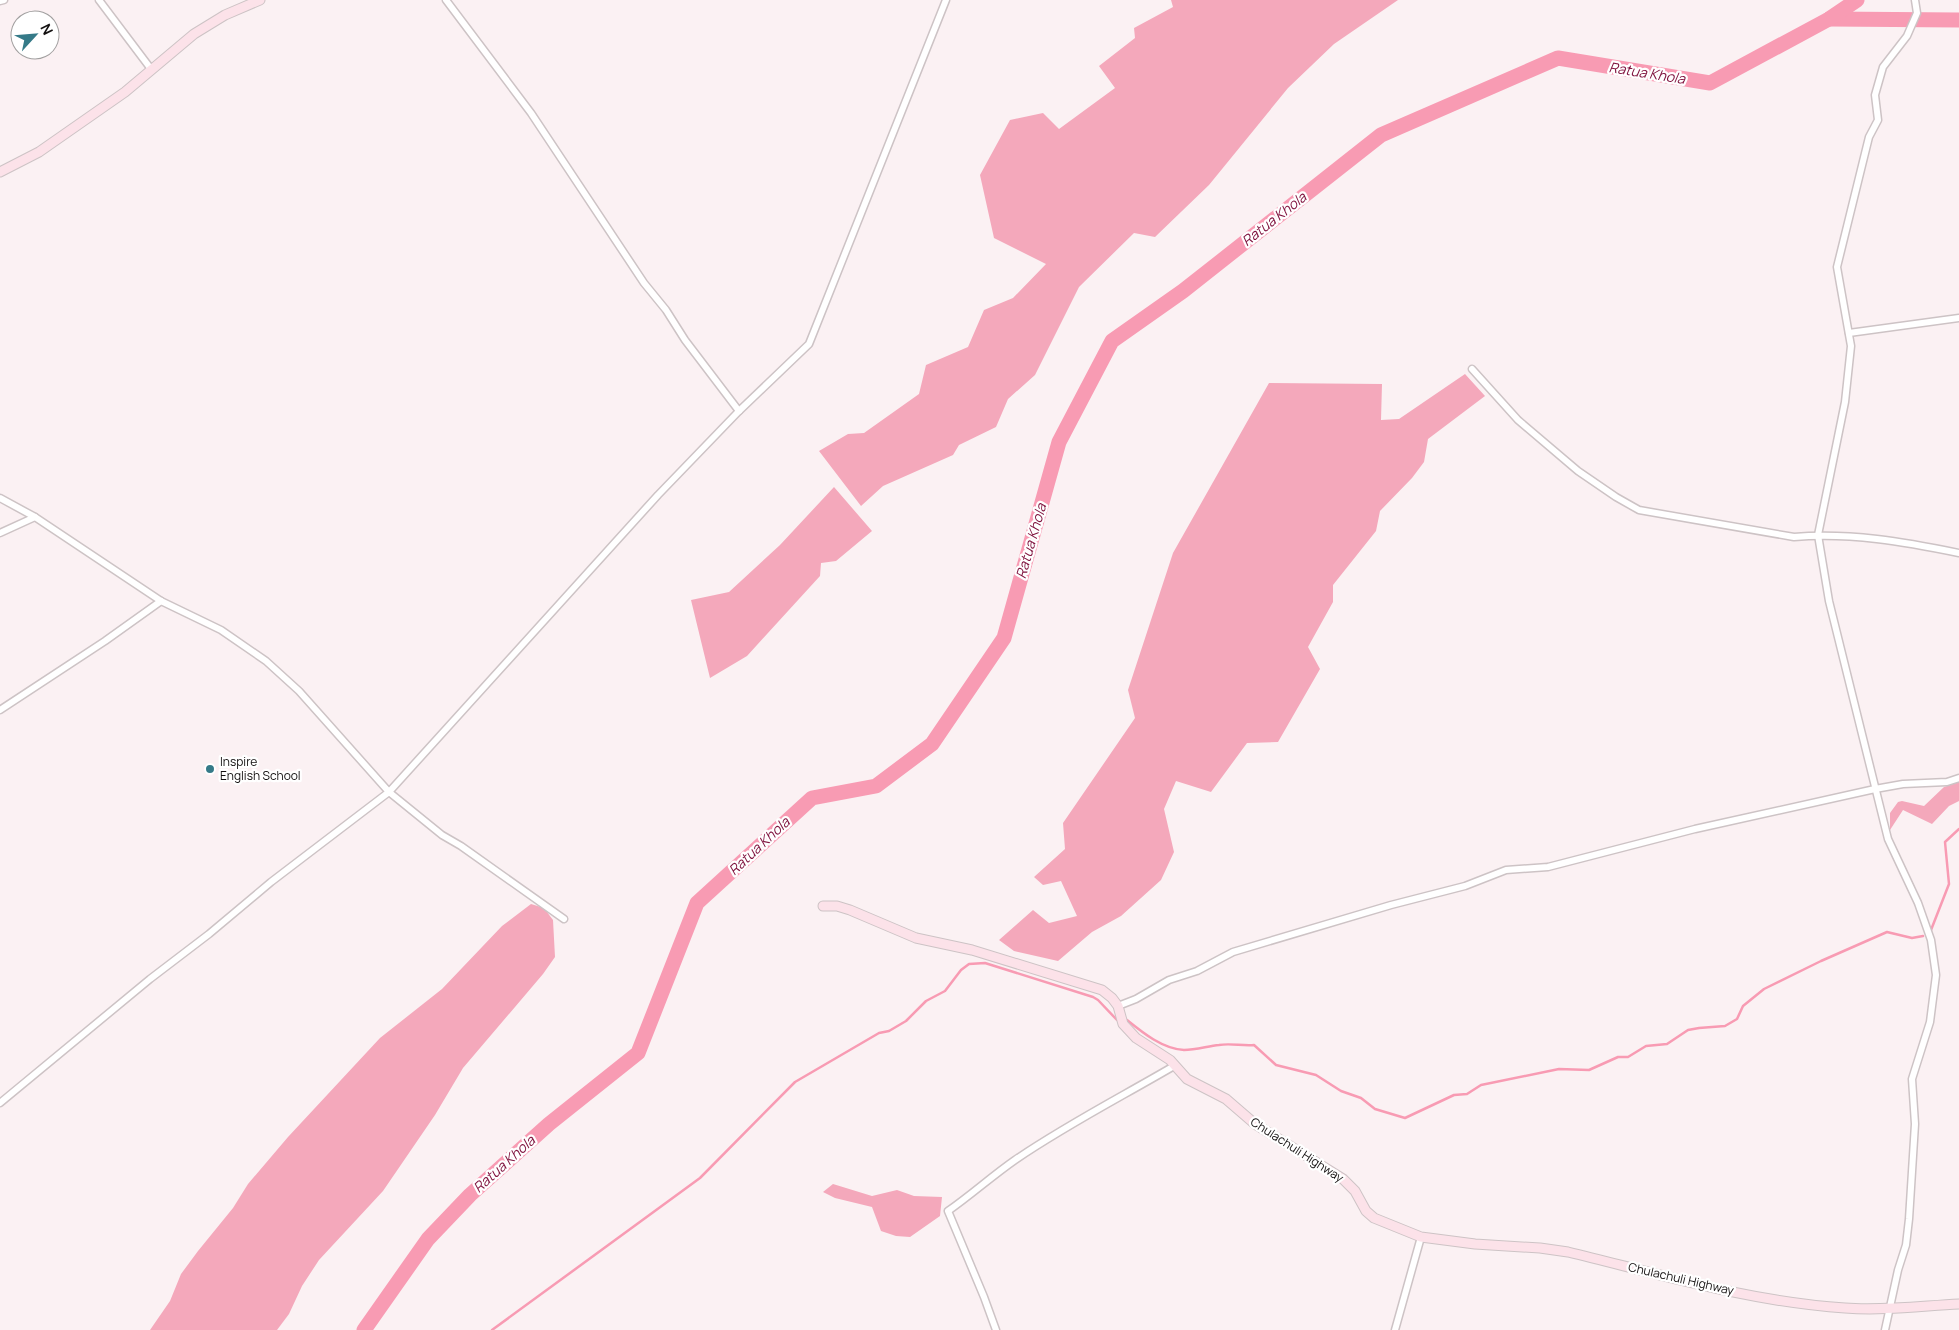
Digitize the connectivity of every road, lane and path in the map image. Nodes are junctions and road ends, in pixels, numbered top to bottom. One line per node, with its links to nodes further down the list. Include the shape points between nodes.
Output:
1 (4, 0): 7 (street)
2 (99, 0): 8 (street)
3 (260, 0): 8 (street, via 194,34)
4 (446, 0): 13 (street, via 531,113 644,283)
5 (946, 0): 13 (street, via 810,344)
6 (1915, 0): 11 (street, via 1917,13 1907,36 1880,75 1876,95 1878,120 1869,137 1838,267)
7 (0, 1)
8 (151, 69): 9 (street, via 134,86 39,152)
9 (0, 172)
10 (1959, 318): 11 (street)
11 (1848, 333): 17 (street, via 1851,346 1846,402)
12 (1472, 368): 17 (street, via 1518,420 1578,471 1639,510 1794,537)
13 (739, 411): 23 (street, via 658,495)
14 (0, 498): 15 (street)
15 (35, 517): 16 (street); 19 (street)
16 (0, 533)
17 (1818, 535): 18 (street, via 1906,543); 22 (street, via 1826,586)
18 (1959, 553)
19 (161, 601): 20 (street); 23 (street, via 222,630 266,661 299,691)
20 (0, 710)
21 (1959, 778): 22 (street)
22 (1875, 789): 26 (street, via 1695,829 1548,867 1506,870 1464,886 1233,952 1197,972 1169,980); 31 (street, via 1888,839 1910,883 1931,940 1936,975 1930,1022 1912,1079 1915,1124 1909,1219)
23 (389, 792): 25 (street, via 442,835); 28 (street, via 271,882)
24 (823, 906): 26 (street, Chulachuli Highway, via 837,906 916,938 972,950 1102,990)
25 (564, 919)
26 (1118, 1006): 27 (street, Chulachuli Highway, via 1127,1030)
27 (1174, 1066): 29 (street, Chulachuli Highway, via 1188,1079 1226,1099 1255,1124 1344,1179 1374,1218); 32 (street, via 1064,1128 991,1177 948,1211)
28 (0, 1103)
29 (1421, 1238): 31 (street, Chulachuli Highway, via 1568,1252 1758,1297 1846,1308); 33 (street)
30 (1959, 1304): 31 (street, Chulachuli Highway)
31 (1890, 1308): 34 (street)
32 (996, 1330)
33 (1395, 1330)
34 (1886, 1330)

